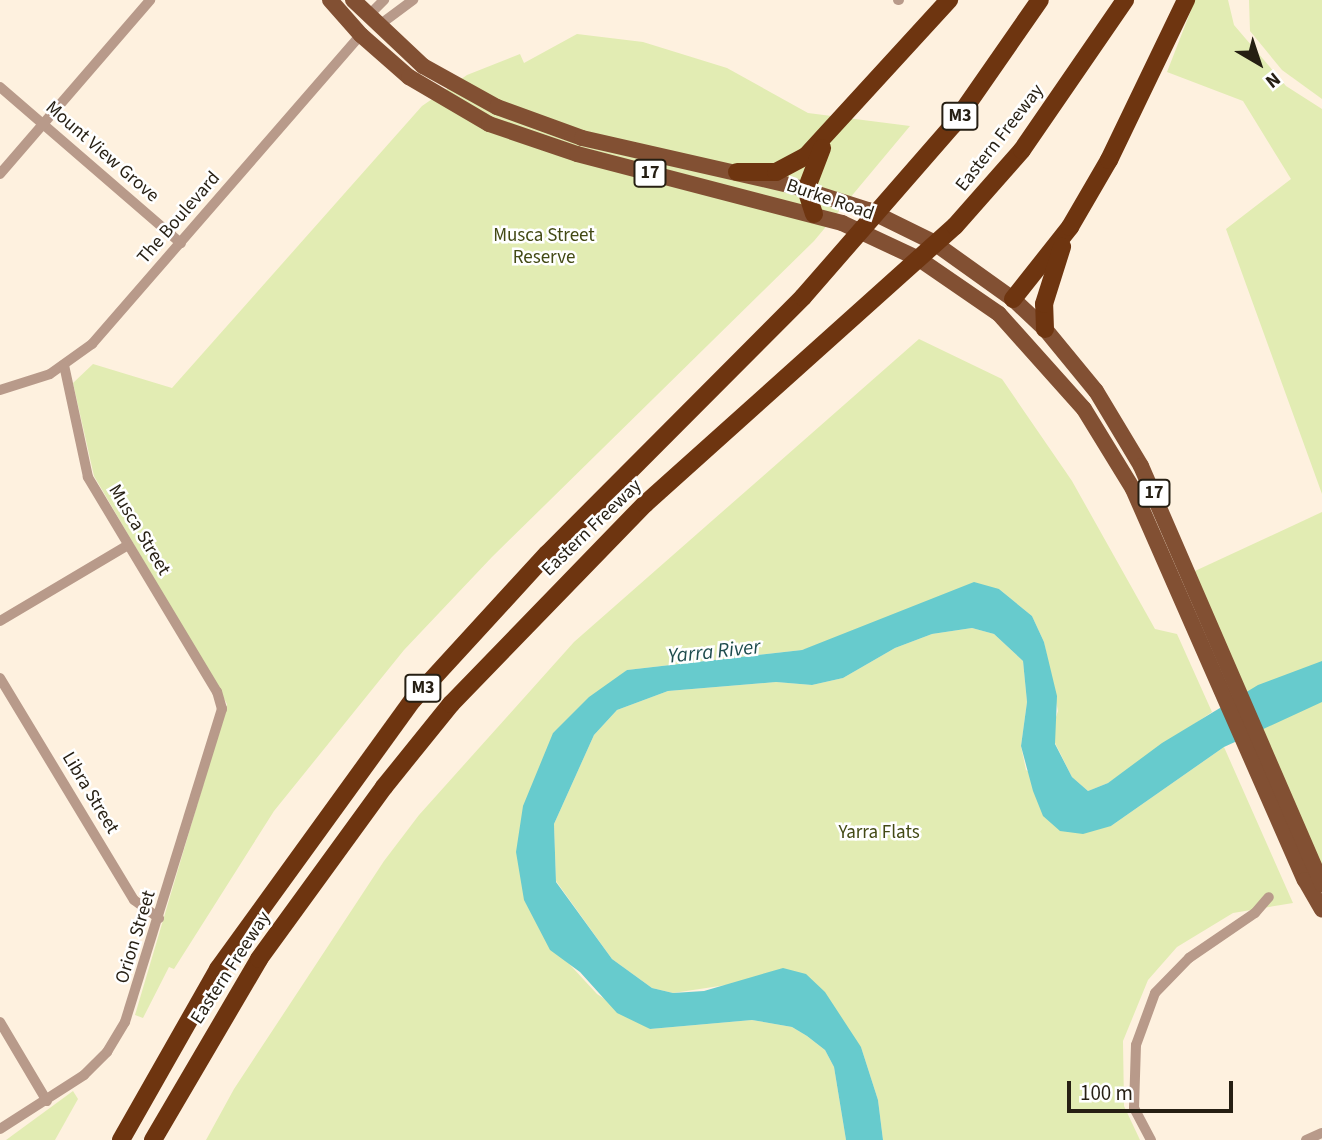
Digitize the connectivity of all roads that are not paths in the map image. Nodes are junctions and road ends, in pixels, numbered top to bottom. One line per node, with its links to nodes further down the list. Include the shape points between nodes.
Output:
1 (150, 0): 13 (street)
2 (330, 0): 11 (main road, Burke Road / 17)
3 (353, 0): 10 (main road, Burke Road / 17)
4 (384, 0): 10 (street)
5 (413, 0): 10 (street)
6 (949, 0): 14 (highway)
7 (1040, 0): 42 (highway, Eastern Freeway / M3, via 953,125 803,297 547,554 413,700 224,959)
8 (1125, 0): 43 (highway, Eastern Freeway / M3, via 1022,150 955,226 860,316 645,504 451,704 384,787 259,959)
9 (1186, 0): 19 (highway, via 1130,123)
10 (373, 21): 11 (main road); 15 (main road, Burke Road / 17, via 423,66 496,107 582,138)
11 (360, 35): 18 (main road, Burke Road / 17, via 429,91 489,124 577,155); 20 (street, The Boulevard)
12 (0, 87): 13 (street, Mount View Grove)
13 (43, 124): 16 (street); 20 (street, Mount View Grove)
14 (829, 135): 15 (highway, via 806,156 776,172); 17 (highway)
15 (737, 172): 17 (main road, Burke Road / 17)
16 (0, 174)
17 (806, 190): 18 (highway); 21 (main road, Burke Road / 17, via 868,210 916,233)
18 (814, 214): 22 (main road, Burke Road / 17, via 919,259)
19 (1070, 227): 21 (highway); 23 (highway, via 1045,304)
20 (181, 243): 24 (street, The Boulevard, via 92,344)
21 (1010, 296): 22 (main road); 23 (main road, Burke Road / 17)
22 (996, 311): 27 (main road, Burke Road / 17)
23 (1045, 329): 26 (main road, Burke Road / 17)
24 (64, 365): 25 (street, The Boulevard, via 35,381); 28 (street, Musca Street, via 85,470)
25 (0, 390)
26 (1096, 391): 27 (main road); 29 (main road, Burke Road / 17, via 1141,466)
27 (1084, 409): 29 (main road, Burke Road / 17)
28 (128, 545): 30 (street); 32 (street, Musca Street)
29 (1194, 604): 33 (main road, 17)
30 (0, 621)
31 (0, 678): 37 (street, Libra Street, via 134,900)
32 (221, 699): 37 (street, Orion Street, via 220,716)
33 (1285, 816): 34 (main road, 17); 36 (main road, 17)
34 (1322, 884)
35 (1269, 897): 44 (street, via 1255,913 1189,958 1155,993 1136,1045 1134,1108)
36 (1322, 909)
37 (159, 918): 39 (street, Orion Street, via 132,1008 116,1038 90,1070)
38 (0, 1022): 39 (street)
39 (47, 1101): 40 (street, Orion Street)
40 (0, 1129)
41 (1322, 1133): 45 (street)
42 (121, 1140)
43 (153, 1140)
44 (1151, 1140)
45 (1306, 1140)

